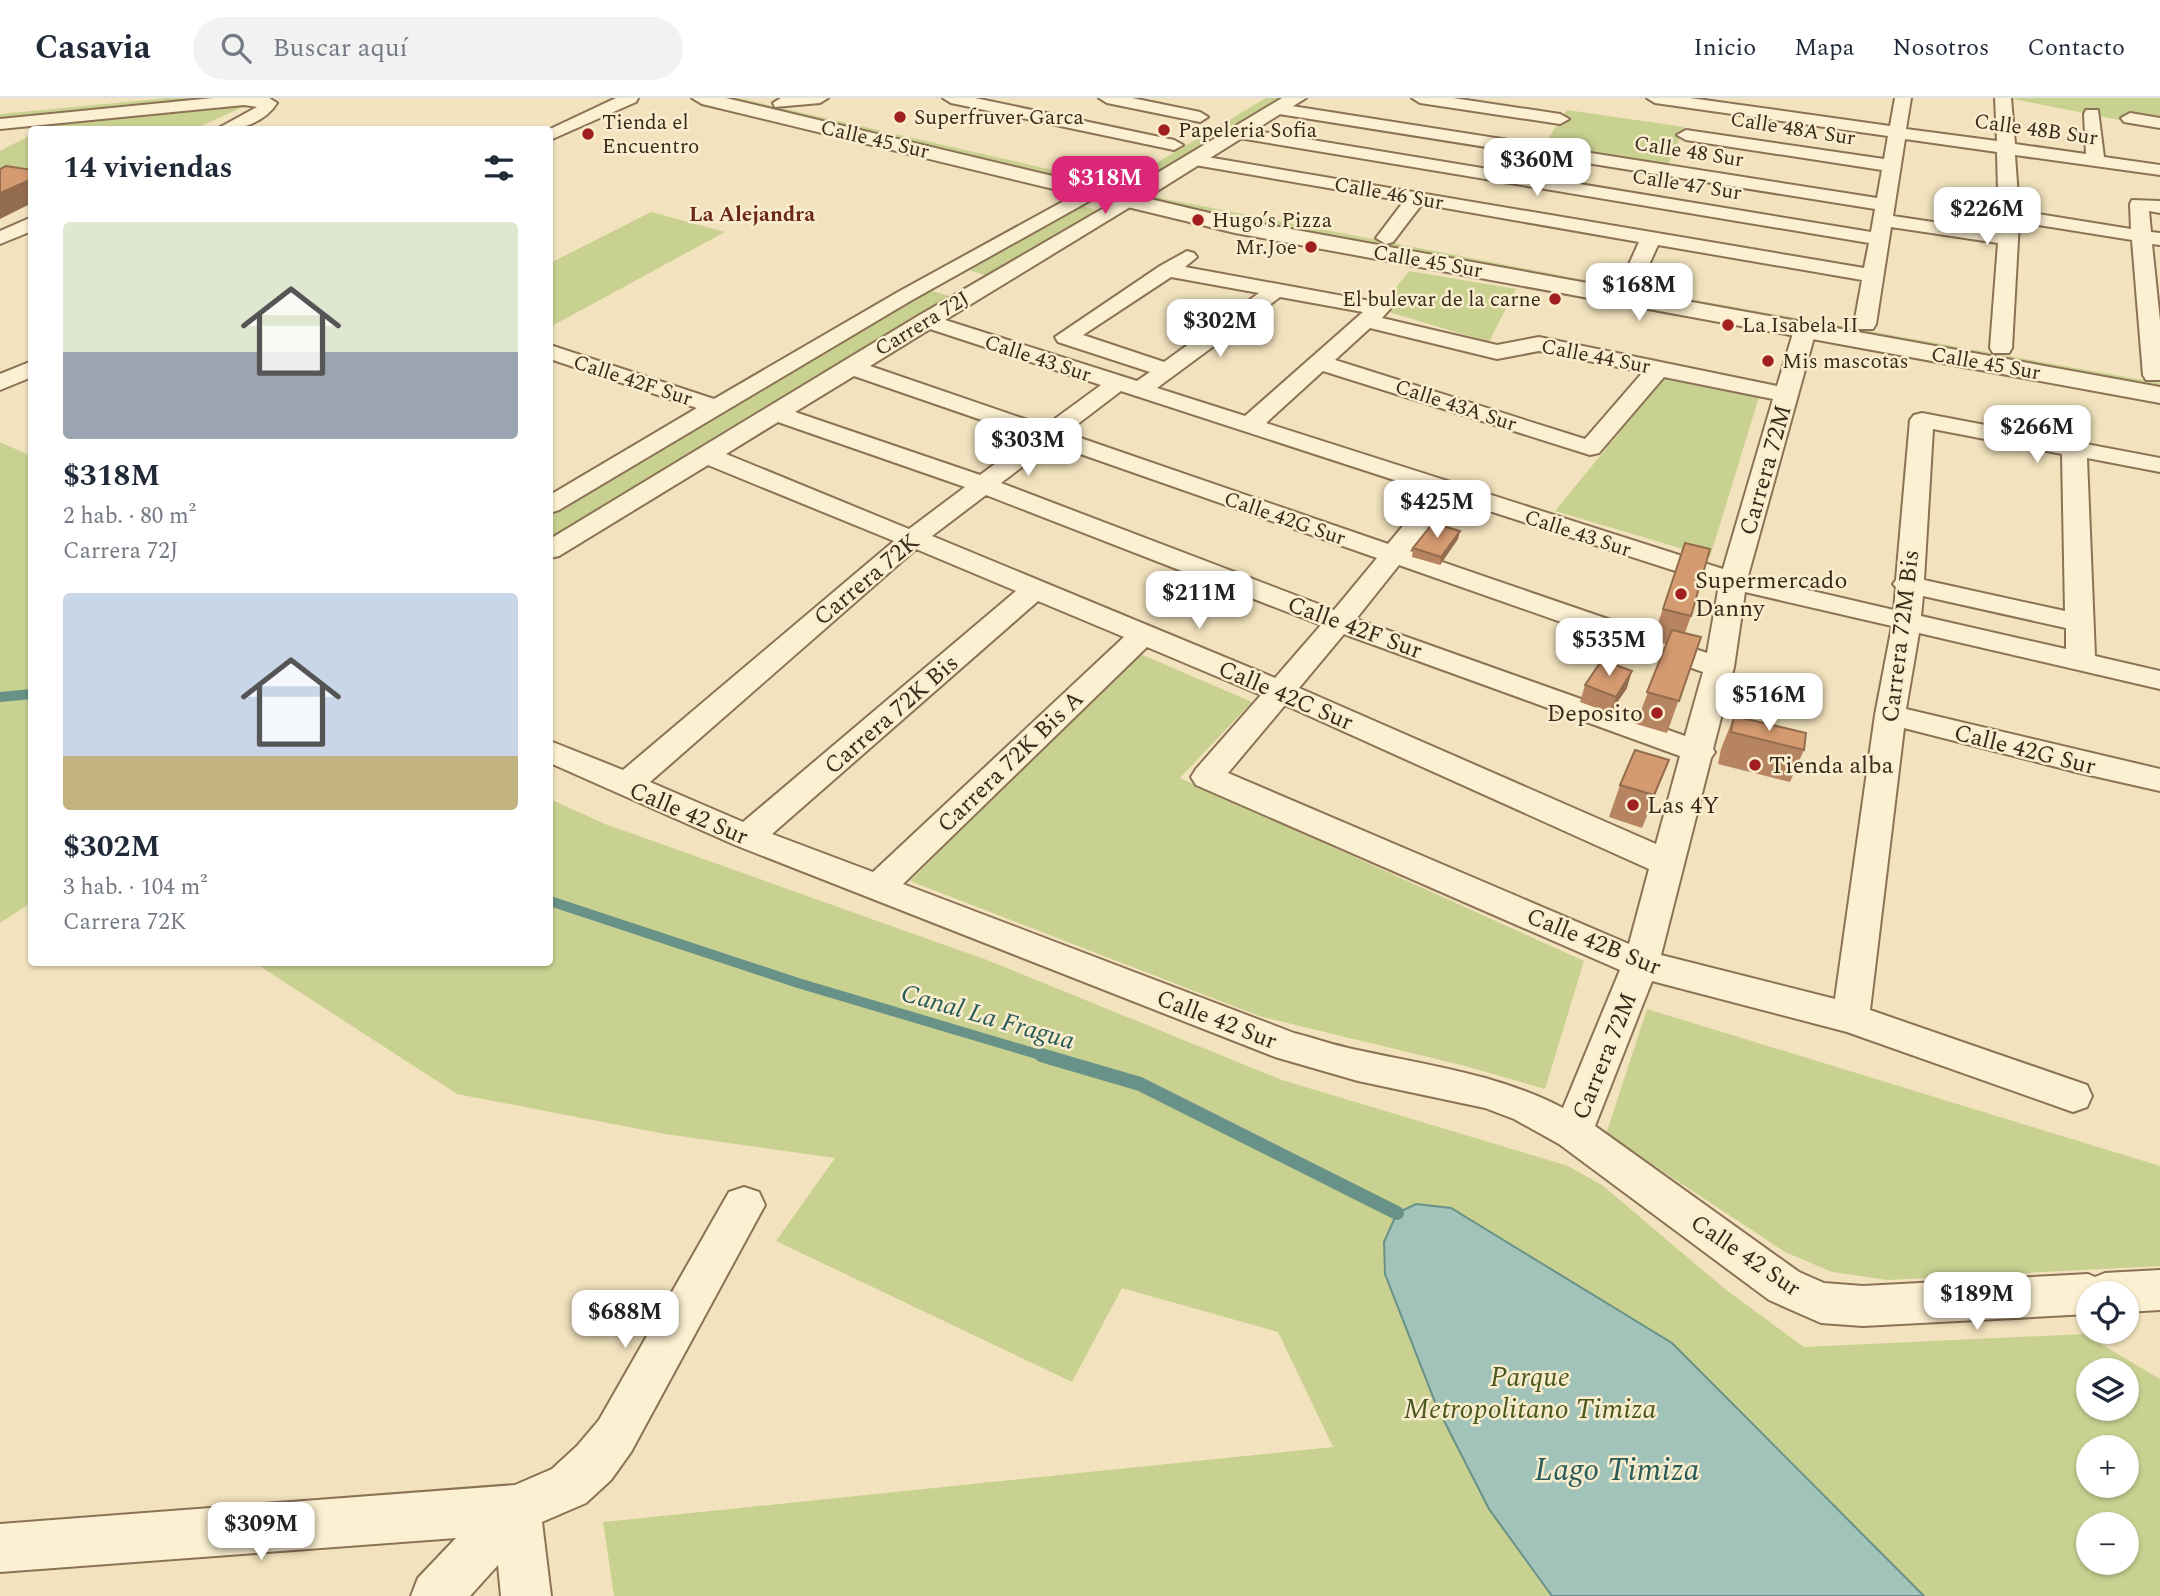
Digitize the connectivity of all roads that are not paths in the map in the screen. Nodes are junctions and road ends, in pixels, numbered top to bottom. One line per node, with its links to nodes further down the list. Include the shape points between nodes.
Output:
1 (135, 98): 15 (street)
2 (631, 98): 26 (street)
3 (702, 98): 37 (street, Calle 45 Sur)
4 (760, 98): 13 (street, Calle 45 Sur)
5 (820, 98): 13 (street)
6 (951, 98): 28 (street)
7 (1107, 98): 19 (street)
8 (1420, 98): 20 (street)
9 (1656, 98): 17 (street, Calle 48B Sur)
10 (1798, 98): 17 (street)
11 (1903, 98): 24 (street)
12 (2003, 98): 29 (street)
13 (781, 103): 37 (street, Calle 45 Sur)
14 (1287, 103): 25 (street, Carrera 72J); 31 (street, Calle 48 Sur)
15 (0, 111)
16 (2092, 114): 33 (street)
17 (1790, 117): 24 (street, Calle 48B Sur)
18 (2130, 118): 21 (street)
19 (1208, 119): 28 (street)
20 (1560, 119)
21 (2160, 123)
22 (0, 124): 23 (street, via 244,100 269,103)
23 (231, 126)
24 (1898, 132): 29 (street, Calle 48B Sur); 34 (street)
25 (1239, 133): 32 (street, Carrera 72J); 35 (street, Calle 47 Sur)
26 (553, 134)
27 (1686, 135): 34 (street, Calle 48A Sur)
28 (1174, 145): 30 (street)
29 (2006, 147): 33 (street, Calle 48B Sur); 43 (street)
30 (1153, 157)
31 (1598, 159): 38 (street); 44 (street, Calle 48 Sur)
32 (1195, 160): 39 (street, Carrera 72J); 40 (street, Calle 46 Sur)
33 (2095, 160): 36 (street, Calle 48B Sur)
34 (1893, 166): 44 (street)
35 (1457, 169): 38 (street, Calle 47 Sur); 40 (street)
36 (2160, 170)
37 (1109, 182): 39 (street, Calle 45 Sur); 53 (street, Carrera 72J)
38 (1581, 190): 41 (street, Calle 47 Sur)
39 (1137, 194): 49 (street, Calle 45 Sur); 57 (street, Carrera 72J); 63 (street, Calle 45 Sur, via 1235,226)
40 (1425, 199): 46 (street, Calle 46 Sur); 49 (street)
41 (1648, 201): 44 (street, Calle 47 Sur); 46 (street)
42 (2150, 206): 47 (street)
43 (2010, 215): 47 (street); 50 (street)
44 (1882, 221): 50 (street); 54 (street)
45 (28, 224): 48 (street)
46 (1642, 237): 54 (street, Calle 46 Sur); 56 (street)
47 (2151, 237): 55 (street)
48 (0, 238)
49 (1386, 238): 56 (street, Calle 45 Sur)
50 (2008, 239): 64 (street)
51 (1191, 255): 52 (street)
52 (1167, 270): 58 (street, Calle 44 Sur); 70 (street, via 1066,337)
53 (942, 275): 57 (street); 75 (street, Carrera 72J)
54 (1873, 276): 61 (street)
55 (2153, 279): 62 (street)
56 (1631, 282): 61 (street, Calle 45 Sur)
57 (981, 288): 60 (street, Carrera 72J)
58 (1275, 291): 59 (street, Calle 44 Sur); 70 (street, Carrera 72K)
59 (1373, 315): 66 (street); 68 (street, Calle 44 Sur, via 1497,352 1539,344)
60 (926, 321): 67 (street, Carrera 72J); 73 (street, Calle 43 Sur)
61 (1865, 324): 64 (street, Calle 45 Sur)
62 (2155, 324): 71 (street)
63 (1805, 330): 71 (street, Calle 45 Sur); 74 (street, Carrera 72M)
64 (2001, 348): 71 (street, Calle 45 Sur)
65 (553, 353): 75 (street, Calle 42F Sur)
66 (1321, 363): 68 (street, Calle 43A Sur, via 1590,448); 77 (street)
67 (851, 367): 76 (street, Carrera 72J); 78 (street, Calle 42G Sur)
68 (1658, 369): 74 (street, Calle 44 Sur)
69 (28, 370): 72 (street)
70 (1169, 371): 73 (street, Carrera 72K)
71 (2158, 382)
72 (0, 383)
73 (1128, 387): 77 (street, Calle 43 Sur); 78 (street, Carrera 72K)
74 (1786, 395): 88 (street, Carrera 72M)
75 (716, 407): 84 (street, Carrera 72J)
76 (775, 413): 80 (street, Carrera 72J); 82 (street, Calle 42F Sur)
77 (1248, 426): 83 (street, Calle 43 Sur)
78 (1048, 435): 82 (street, Carrera 72K); 87 (street, Calle 42G Sur)
79 (2074, 449): 81 (street); 89 (street, Carrera 72M Bis, via 1922,420); 93 (street)
80 (707, 455): 85 (street, Calle 42C Sur, via 887,531); 86 (street, Carrera 72J)
81 (2160, 465)
82 (981, 484): 85 (street, Carrera 72K); 92 (street, Calle 42F Sur)
83 (1446, 490): 87 (street); 88 (street, Calle 43 Sur)
84 (553, 503)
85 (914, 538): 90 (street, Calle 42C Sur); 103 (street, Carrera 72K)
86 (553, 548)
87 (1393, 556): 92 (street); 96 (street, Calle 42G Sur)
88 (1733, 581): 91 (street, Calle 43 Sur); 96 (street, Carrera 72M)
89 (1908, 584): 91 (street, Carrera 72M Bis); 93 (street)
90 (1034, 590): 94 (street, Calle 42C Sur); 104 (street, Carrera 72K Bis)
91 (1906, 620): 95 (street, Calle 43 Sur); 99 (street, Carrera 72M Bis)
92 (1339, 622): 98 (street); 100 (street, Calle 42F Sur)
93 (2079, 623): 95 (street)
94 (1143, 635): 98 (street, Calle 42C Sur); 106 (street, Carrera 72K Bis A)
95 (2081, 662): 97 (street, Calle 43 Sur)
96 (1719, 667): 100 (street, Carrera 72M)
97 (2160, 680)
98 (1280, 692): 105 (street, Calle 42C Sur); 107 (street, Calle 42B Sur, via 1207,777)
99 (1891, 715): 102 (street, Calle 42G Sur); 108 (street, Carrera 72M Bis)
100 (1699, 751): 105 (street, Carrera 72M)
101 (553, 752): 103 (street, Calle 42 Sur)
102 (2160, 780)
103 (625, 786): 104 (street, Calle 42 Sur)
104 (747, 838): 106 (street, Calle 42 Sur)
105 (1667, 863): 107 (street, Carrera 72M)
106 (877, 888): 110 (street, Calle 42 Sur, via 1288,1046 1358,1066 1489,1093)
107 (1641, 964): 108 (street, Calle 42B Sur); 110 (street, Carrera 72M)
108 (1851, 1018): 109 (street, Calle 42B Sur)
109 (2073, 1096)
110 (1573, 1132): 114 (street, Calle 42 Sur, via 1784,1286 1821,1303 1863,1306)
111 (744, 1205): 115 (street, via 615,1436 569,1486)
112 (2160, 1290): 113 (street)
113 (2139, 1291)
114 (2076, 1295)
115 (516, 1509): 116 (street); 117 (street); 118 (street)
116 (0, 1548)
117 (436, 1596)
118 (526, 1596)

